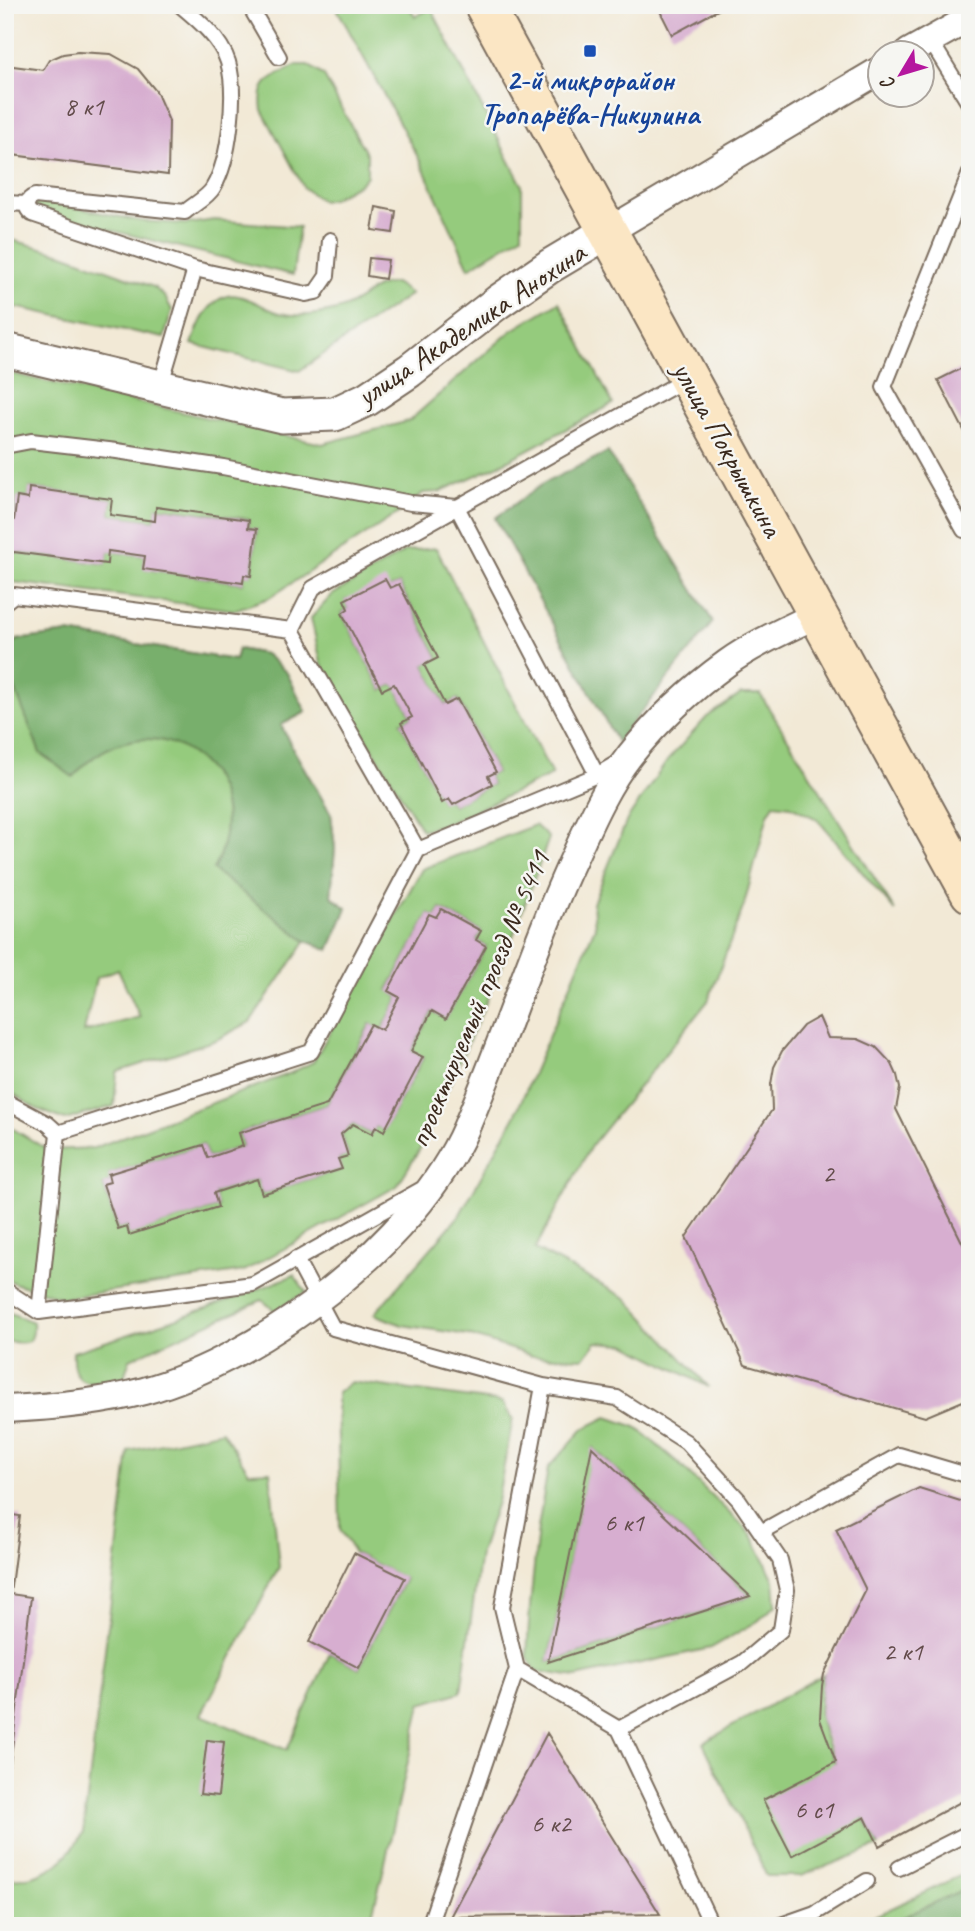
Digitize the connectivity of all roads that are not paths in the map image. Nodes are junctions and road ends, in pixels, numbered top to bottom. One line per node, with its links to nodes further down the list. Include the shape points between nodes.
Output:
1 (180, 5): 12 (lane, via 207,28 228,61 232,110 228,148 213,190 185,212 35,196)
2 (249, 5): 6 (lane)
3 (484, 5): 13 (main road, улица Покрышкина)
4 (970, 18): 5 (street)
5 (934, 38)
6 (278, 57)
7 (936, 65): 9 (lane)
8 (866, 78): 13 (street)
9 (970, 105)
10 (970, 173): 21 (lane, via 884,387 964,530)
11 (5, 203): 12 (lane)
12 (27, 204): 15 (lane, via 32,214)
13 (607, 232): 17 (main road, улица Покрышкина); 18 (street, улица Академика Анохина, via 498,302 409,371 335,414 282,416)
14 (330, 240): 15 (lane, via 327,276 316,292 306,294)
15 (195, 269): 18 (lane)
16 (5, 350): 18 (street, улица Академика Анохина)
17 (689, 377): 20 (lane); 23 (main road, улица Покрышкина)
18 (160, 387)
19 (5, 446): 20 (lane, via 31,441 117,451)
20 (457, 508): 24 (lane, via 313,588); 26 (lane)
21 (970, 527)
22 (5, 603): 24 (lane, via 14,595)
23 (818, 614): 25 (street, проектируемый проезд № 5411, via 729,661 677,704); 28 (main road, улица Покрышкина)
24 (292, 630): 27 (lane)
25 (629, 756): 26 (lane); 31 (street, проектируемый проезд № 5411, via 599,805 563,881 465,1130)
26 (597, 775): 27 (lane)
27 (418, 850): 30 (lane, via 311,1052)
28 (970, 893)
29 (5, 1101): 30 (lane)
30 (58, 1133): 35 (lane)
31 (436, 1181): 32 (lane); 34 (street, проектируемый проезд № 5411, via 387,1240)
32 (296, 1259): 34 (lane); 35 (lane, via 253,1284)
33 (5, 1290): 35 (lane)
34 (318, 1300): 36 (lane, via 333,1328); 37 (street, проектируемый проезд № 5411, via 259,1340 145,1391 64,1406)
35 (39, 1312)
36 (543, 1386): 39 (lane, via 617,1398 686,1442 739,1500); 40 (lane, via 502,1607)
37 (5, 1409)
38 (970, 1476): 39 (lane, via 899,1455)
39 (761, 1532): 41 (lane, via 780,1560 787,1590 780,1630 742,1663)
40 (517, 1669): 41 (lane); 45 (lane)
41 (619, 1729): 46 (lane)
42 (970, 1832): 43 (lane)
43 (899, 1868)
44 (867, 1881): 47 (lane, via 815,1913)
45 (429, 1926)
46 (712, 1926)
47 (778, 1926)

